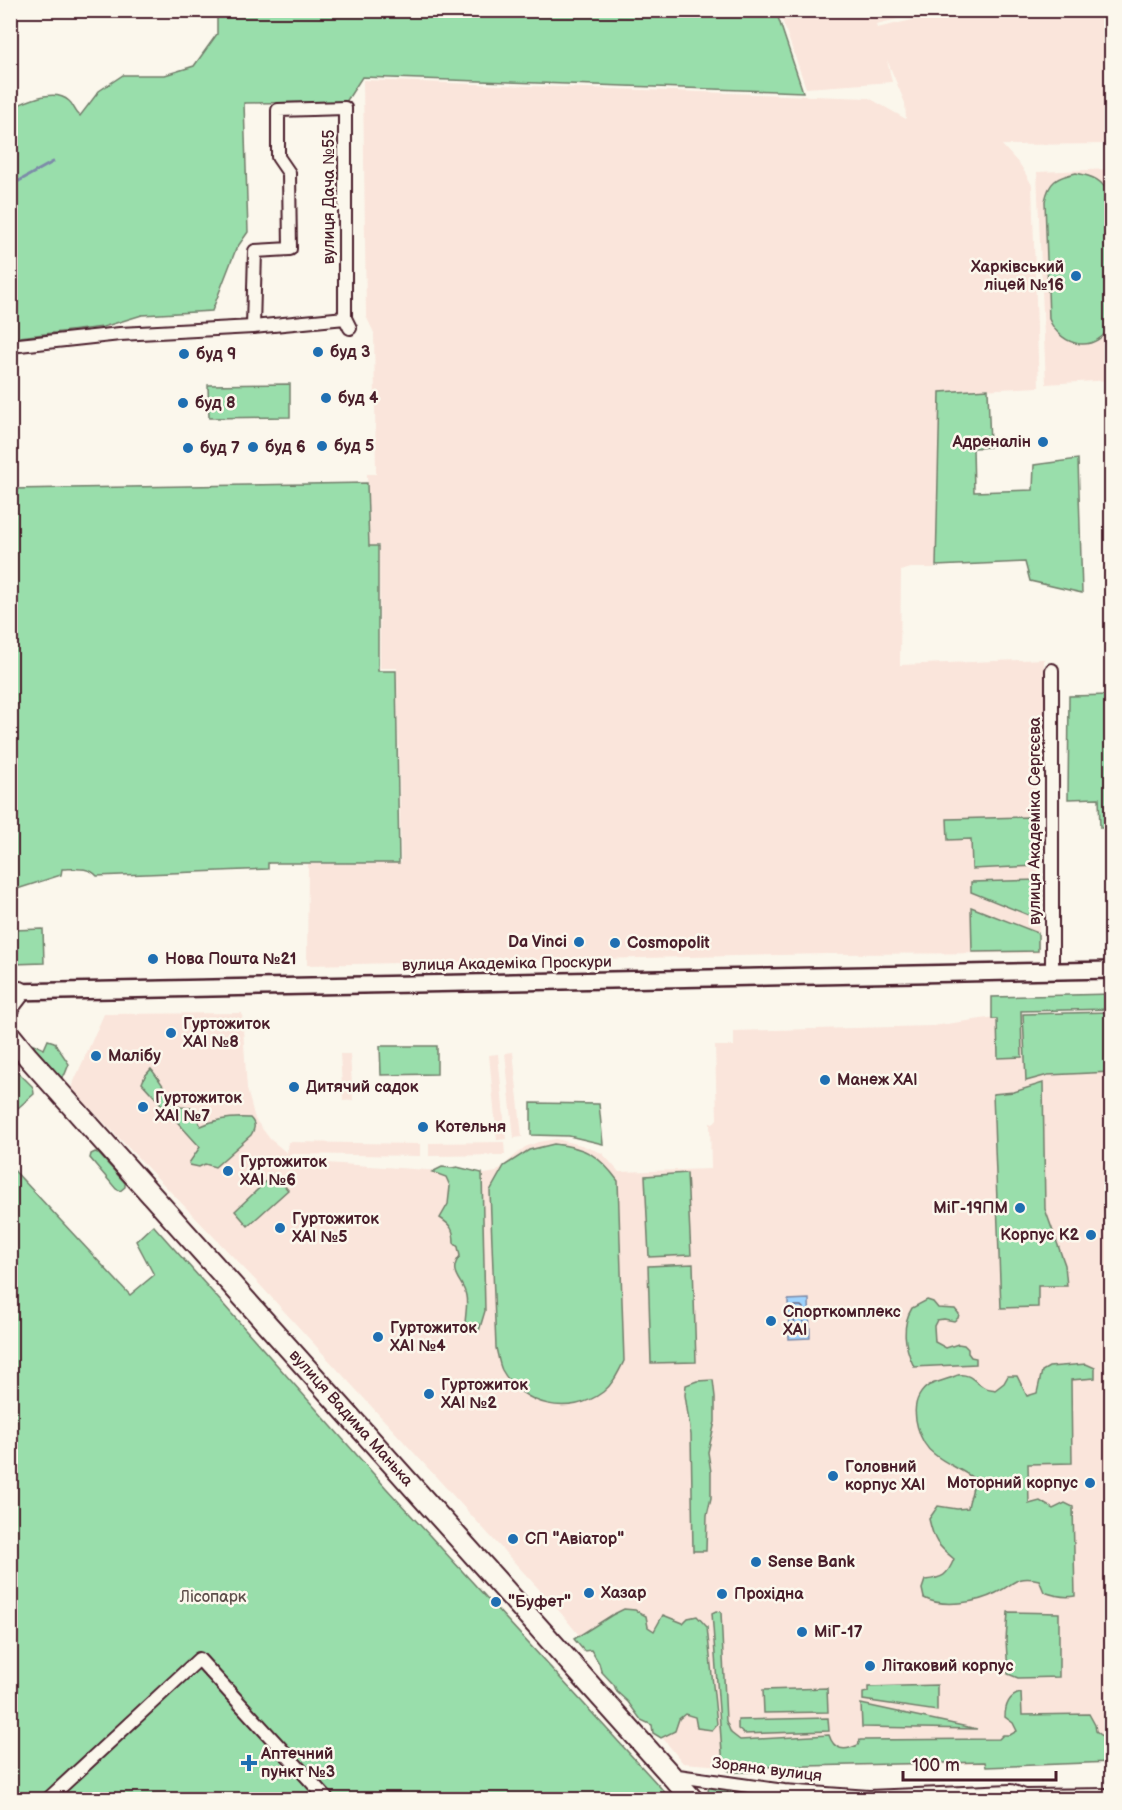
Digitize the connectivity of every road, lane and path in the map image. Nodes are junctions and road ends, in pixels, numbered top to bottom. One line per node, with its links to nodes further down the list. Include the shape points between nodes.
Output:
1 (253, 327): 1 (street, вулиця Дача №55, via 255,251 290,249 289,173 278,157 278,110 345,108 348,323); 2 (street, вулиця Дача №55, via 131,333)
2 (10, 346)
3 (1052, 670): 5 (street, вулиця Академіка Сергєєва)
4 (1112, 970): 5 (street, вулиця Академіка Проскури)
5 (1052, 971): 6 (street, вулиця Академіка Проскури)
6 (13, 996)
7 (10, 1035): 8 (main road, вулиця Вадима Манька)
8 (16, 1051): 9 (main road, вулиця Вадима Манька)
9 (671, 1775): 11 (street, Зоряна вулиця, via 784,1791 869,1797 1011,1791); 14 (main road, вулиця Вадима Манька)
10 (1112, 1795): 11 (street, Зоряна вулиця)
11 (1025, 1798)
12 (47, 1800): 13 (street, via 199,1659)
13 (328, 1800)
14 (693, 1800)

